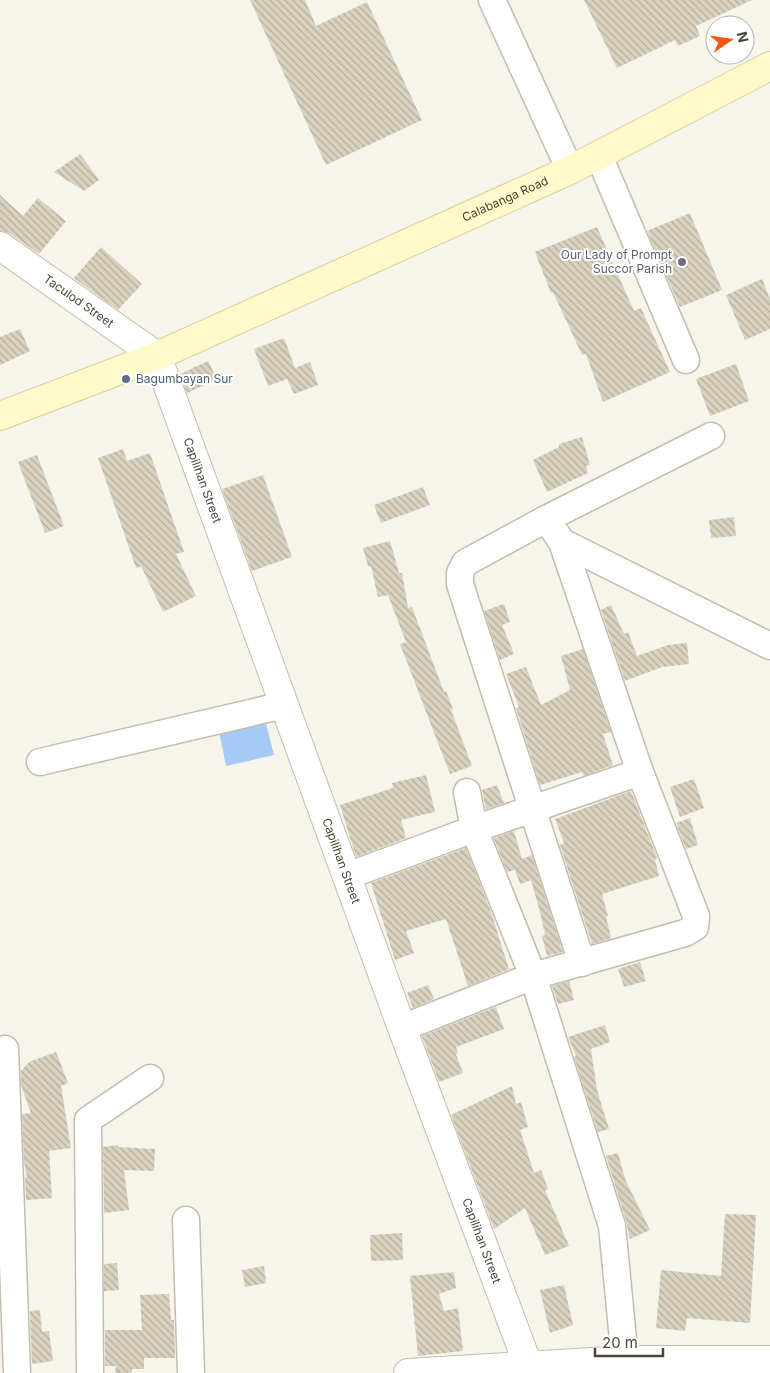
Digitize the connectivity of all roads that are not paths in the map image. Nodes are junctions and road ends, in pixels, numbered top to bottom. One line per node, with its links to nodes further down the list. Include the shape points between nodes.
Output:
1 (492, 0): 4 (street)
2 (770, 66): 3 (main road, Calabanga Road)
3 (599, 156): 4 (main road, Calabanga Road); 7 (street)
4 (570, 170): 6 (main road, Calabanga Road)
5 (0, 246): 6 (street, Taculod Street)
6 (157, 356): 8 (main road, Calabanga Road); 13 (street, Capilihan Street)
7 (686, 360)
8 (0, 416)
9 (711, 436): 10 (street)
10 (546, 518): 11 (street); 17 (street, via 465,563 460,573 460,584)
11 (562, 542): 12 (street); 15 (street)
12 (770, 646)
13 (284, 705): 14 (street); 19 (street, Capilihan Street)
14 (40, 762)
15 (640, 772): 17 (street); 20 (street, via 696,916 695,927 685,933)
16 (467, 792): 18 (street)
17 (534, 809): 18 (street); 20 (street)
18 (474, 829): 19 (street); 21 (street)
19 (347, 876): 22 (street, Capilihan Street)
20 (582, 963): 21 (street)
21 (533, 976): 22 (street); 26 (street, via 612,1226)
22 (402, 1028): 28 (street, Capilihan Street)
23 (5, 1049): 30 (street)
24 (150, 1078): 31 (street, via 88,1120)
25 (186, 1220): 32 (street)
26 (625, 1360): 28 (street); 29 (street)
27 (770, 1360): 29 (street)
28 (528, 1365): 33 (street)
29 (670, 1366)
30 (17, 1373)
31 (90, 1373)
32 (190, 1373)
33 (408, 1373)

